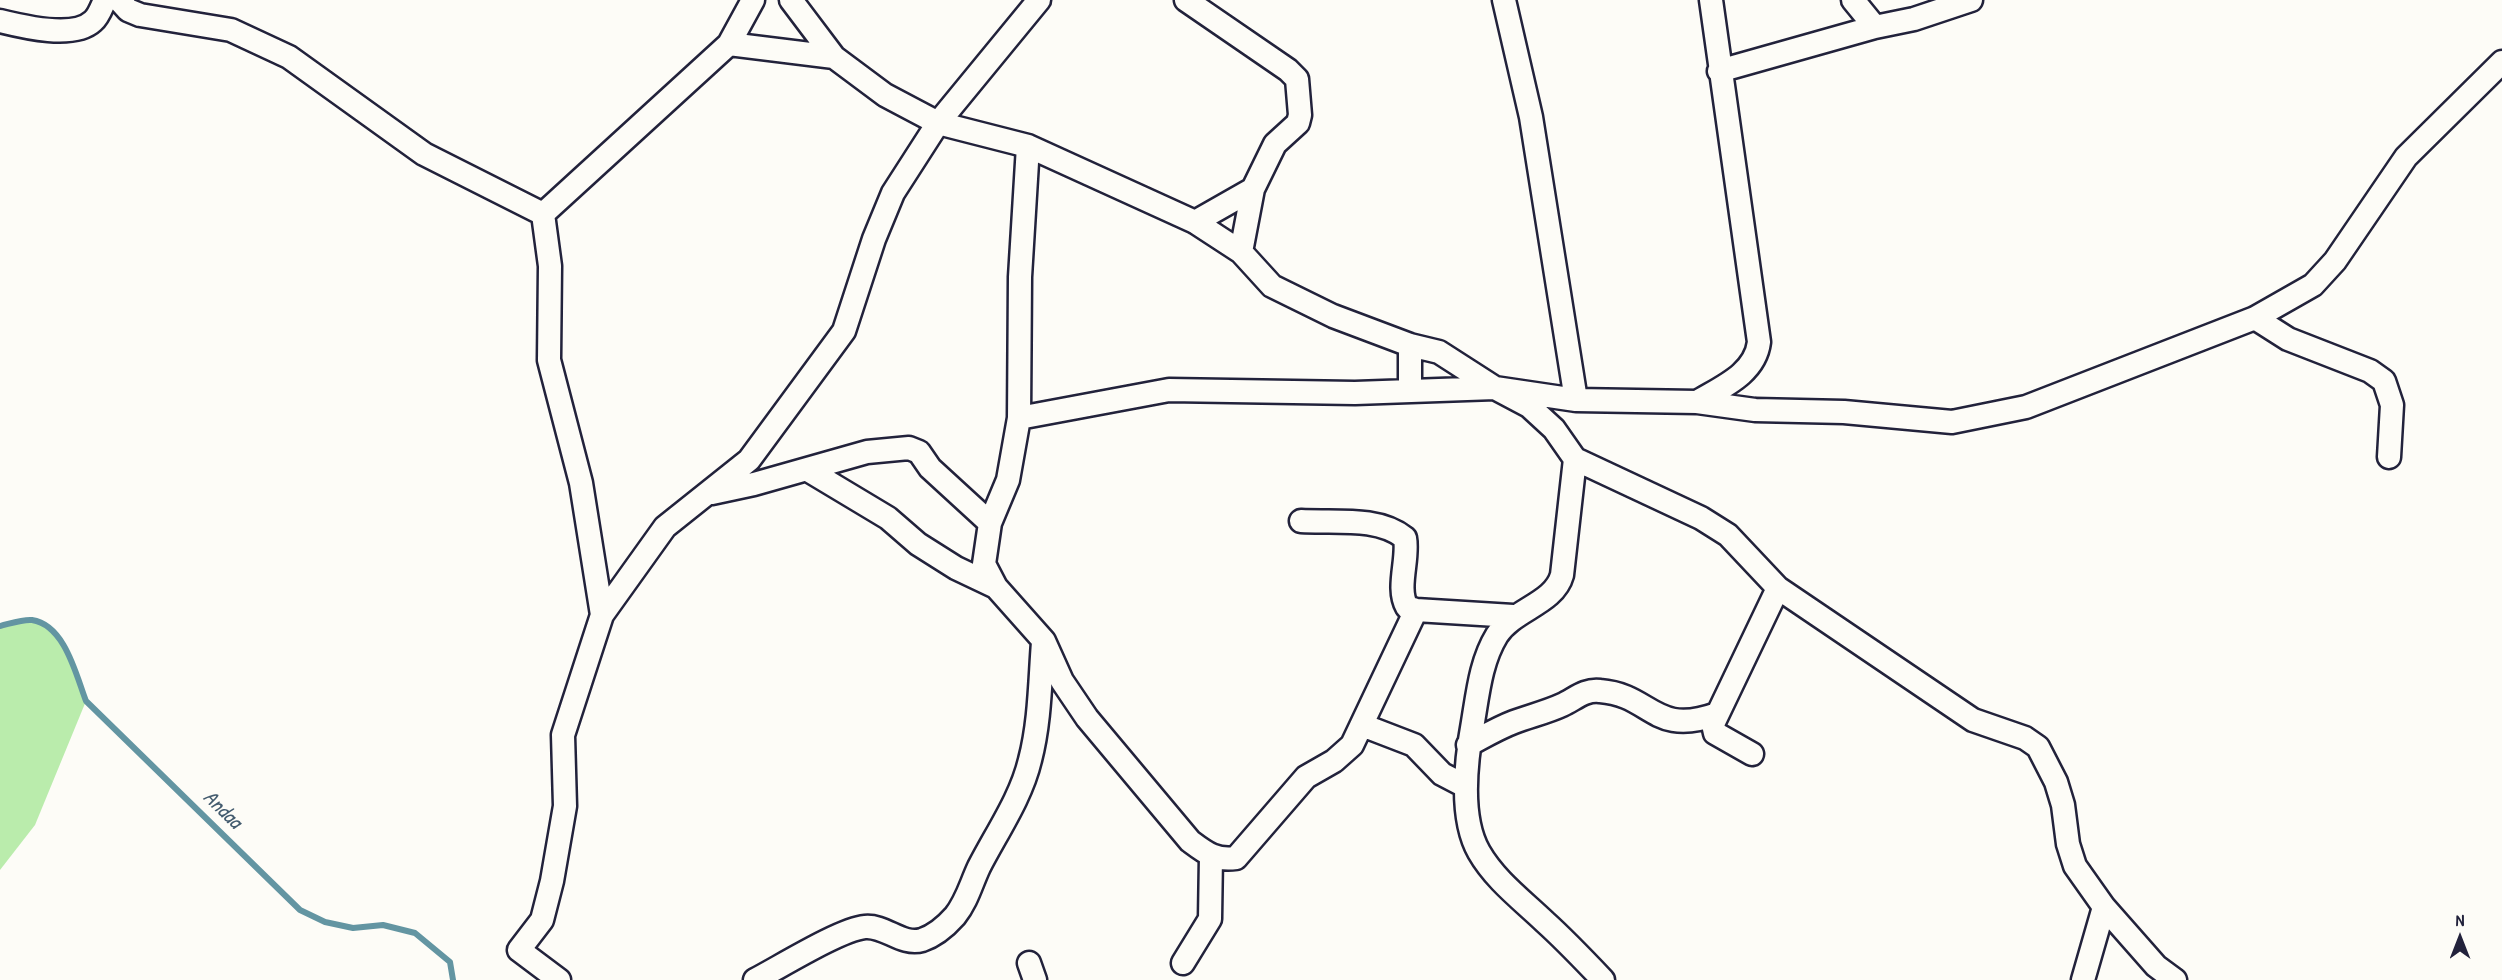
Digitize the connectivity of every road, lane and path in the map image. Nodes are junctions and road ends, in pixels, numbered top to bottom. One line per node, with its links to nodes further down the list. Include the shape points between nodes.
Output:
1 (105, 0): 11 (street, via 95,20 82,29 27,28)
2 (119, 0): 20 (street, via 140,15 231,30 289,57 424,154)
3 (753, 0): 13 (street)
4 (792, 0): 14 (street)
5 (1039, 0): 17 (street)
6 (1186, 0): 19 (street, via 1297,79 1298,123 1275,144)
7 (1504, 0): 28 (street, via 1531,117)
8 (1711, 0): 16 (street)
9 (1853, 0): 12 (street)
10 (1971, 0): 12 (street)
11 (0, 21)
12 (1875, 27): 16 (street)
13 (729, 44): 14 (street); 20 (street)
14 (834, 57): 17 (street, via 885,95)
15 (2502, 62): 23 (street, via 2406,157 2335,261 2313,285)
16 (1719, 72): 25 (street, via 1759,342 1757,354)
17 (938, 123): 18 (street); 35 (street, via 893,193 844,331 749,460)
18 (1028, 146): 21 (street); 31 (street, via 1020,278)
19 (1253, 189): 21 (street); 22 (street)
20 (543, 213): 41 (street, via 550,266 549,360 581,483)
21 (1195, 222): 22 (street)
22 (1241, 252): 24 (street, via 1272,286 1333,316)
23 (2255, 318): 30 (street, via 2026,407 1952,422 1844,412); 32 (street, via 2288,339 2370,371 2384,381 2392,405)
24 (1410, 345): 26 (street, via 1439,351); 27 (street)
25 (1743, 374): 29 (street); 30 (street)
26 (1495, 388): 27 (street); 28 (street); 33 (street, via 1529,406 1554,429)
27 (1410, 391): 31 (street, via 1169,390)
28 (1576, 400): 29 (street)
29 (1697, 402): 30 (street)
30 (1755, 410)
31 (1019, 418): 37 (street, via 1008,480)
32 (2389, 457)
33 (1575, 459): 39 (street, via 1701,518 1728,535); 42 (street, via 1559,585)
34 (808, 470): 35 (street); 37 (street, via 867,452 909,448 919,452 930,468); 38 (street, via 888,518 918,544 956,568)
35 (707, 494): 41 (street, via 665,527)
36 (1300, 521): 40 (street, via 1379,525 1395,530 1405,538 1407,549 1404,601)
37 (990, 524): 38 (street, via 984,564)
38 (996, 587): 43 (street)
39 (1778, 588): 44 (street); 50 (street, via 1973,720 2025,738 2038,747 2056,782 2075,866)
40 (1416, 610): 42 (street); 45 (street)
41 (602, 615): 52 (street, via 563,735 565,806 552,881 542,920 519,950)
42 (1513, 616): 46 (street, via 1483,663)
43 (1044, 641): 49 (street, via 1062,681 1087,718 1190,841); 53 (street, via 1030,761 1011,810 954,917 921,940 903,939 874,927 850,930)
44 (1717, 714): 46 (street, via 1694,722 1668,720 1619,695 1599,690 1581,693); 47 (street, via 1714,734)
45 (1362, 725): 48 (street, via 1414,745 1436,769); 49 (street, via 1352,745 1306,777 1236,858 1222,860)
46 (1468, 745): 48 (street)
47 (1752, 754)
48 (1465, 786): 54 (street, via 1478,851 1496,877)
49 (1210, 856): 51 (street, via 1210,919)
50 (2104, 908): 55 (street); 56 (street, via 2156,966)
51 (1183, 963)
52 (559, 980)
53 (755, 980)
54 (1603, 980)
55 (2083, 980)
56 (2175, 980)

